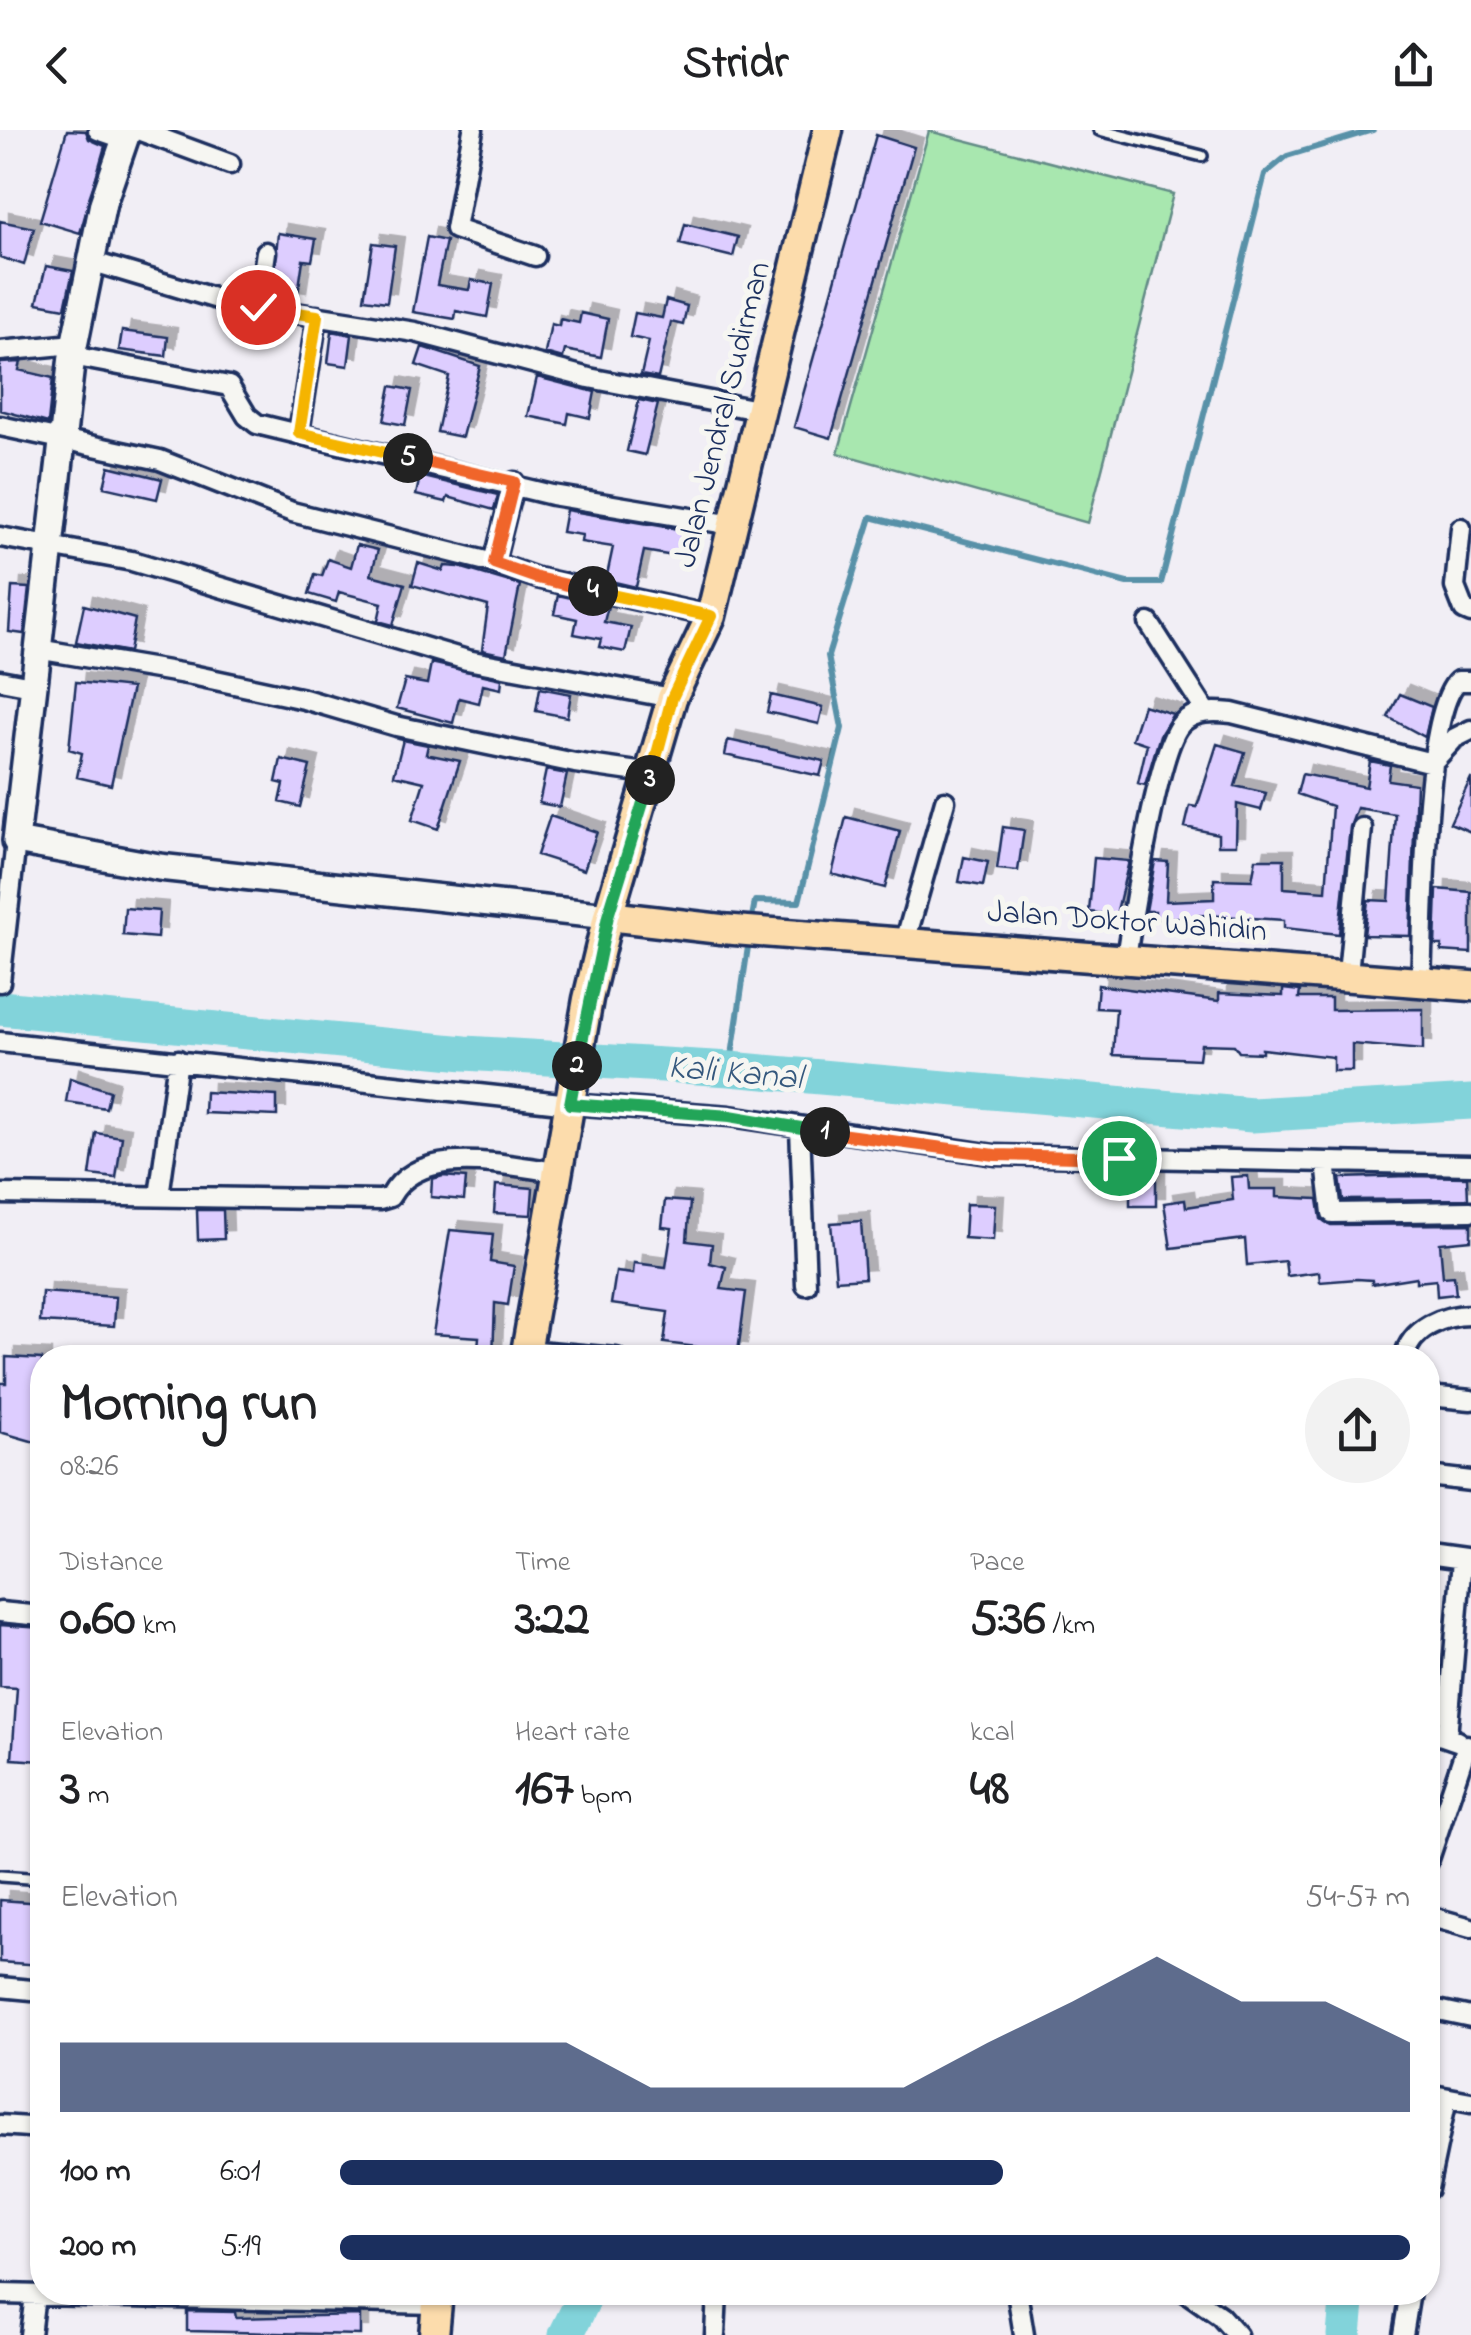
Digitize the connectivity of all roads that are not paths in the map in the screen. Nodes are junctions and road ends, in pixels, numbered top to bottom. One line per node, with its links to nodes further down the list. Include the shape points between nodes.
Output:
1 (98, 130): 5 (street)
2 (472, 130): 9 (street, via 454,230)
3 (828, 130): 15 (main road, Jalan Jendral Sudirman)
4 (1099, 130): 6 (lane)
5 (130, 133): 7 (street); 10 (main road)
6 (1202, 156)
7 (230, 164)
8 (266, 252): 11 (street)
9 (535, 256)
10 (90, 262): 11 (street); 13 (main road)
11 (258, 307): 12 (street)
12 (317, 316): 15 (street); 17 (street)
13 (73, 350): 14 (street); 17 (street, via 224,384 257,424); 18 (main road)
14 (0, 351)
15 (763, 412): 20 (main road, Jalan Jendral Sudirman)
16 (0, 426): 18 (street)
17 (299, 433): 19 (street)
18 (60, 438): 23 (main road); 24 (street, via 160,460 292,512)
19 (514, 482): 20 (street, via 552,495); 24 (street)
20 (733, 526): 26 (main road, Jalan Jendral Sudirman)
21 (1461, 528): 25 (street, via 1455,587)
22 (0, 538): 23 (street)
23 (48, 544): 28 (main road); 32 (street, via 185,575 467,660)
24 (494, 563): 26 (street)
25 (1471, 613)
26 (711, 616): 32 (main road, Jalan Jendral Sudirman)
27 (1149, 623): 33 (street)
28 (37, 650): 31 (main road); 36 (street, via 192,675 396,726)
29 (0, 680): 31 (street)
30 (1471, 680): 35 (street, via 1458,681 1449,692)
31 (32, 686): 39 (main road)
32 (672, 698): 36 (main road, Jalan Jendral Sudirman)
33 (1206, 712): 35 (street); 43 (street, via 1178,726 1169,750)
34 (1471, 730): 35 (street)
35 (1432, 763): 45 (street)
36 (652, 774): 40 (main road, Jalan Jendral Sudirman)
37 (945, 801): 42 (street)
38 (1362, 828): 44 (street)
39 (12, 833): 40 (main road, via 159,868); 41 (street)
40 (608, 916): 42 (main road, Jalan Doktor Wahidin); 50 (main road, Jalan Jendral Sudirman)
41 (3, 930): 46 (street)
42 (905, 942): 43 (main road, Jalan Doktor Wahidin)
43 (1126, 957): 44 (main road, Jalan Doktor Wahidin)
44 (1348, 974): 45 (main road, Jalan Doktor Wahidin)
45 (1422, 980): 47 (main road, Jalan Doktor Wahidin)
46 (0, 982)
47 (1471, 986)
48 (0, 1042): 49 (street)
49 (178, 1060): 50 (street); 56 (street)
50 (572, 1095): 51 (street); 54 (main road, Jalan Jendral Sudirman)
51 (800, 1128): 52 (street, via 995,1155); 58 (street)
52 (1326, 1162): 53 (street); 57 (street, via 1332,1213)
53 (1471, 1165)
54 (556, 1172): 56 (street, via 478,1163 430,1166 380,1200); 60 (main road, Jalan Jendral Sudirman)
55 (0, 1194): 56 (street)
56 (158, 1196)
57 (1471, 1211)
58 (806, 1285)
59 (1471, 1315): 61 (street, via 1427,1327)
60 (527, 1345)
61 (1409, 1345)
62 (1440, 1397): 63 (street)
63 (1471, 1400)
64 (1440, 1477): 65 (street)
65 (1471, 1481)
66 (1440, 1556): 67 (street)
67 (1467, 1560): 71 (street)
68 (0, 1612): 69 (street)
69 (30, 1615)
70 (1440, 1735): 71 (street)
71 (1446, 1737): 72 (street)
72 (1469, 1746): 73 (street)
73 (1440, 1828)
74 (0, 1876): 75 (lane)
75 (30, 1878)
76 (1440, 1919): 77 (street)
77 (1471, 1928)
78 (0, 1987): 79 (street)
79 (30, 1990)
80 (1440, 2011): 81 (street)
81 (1471, 2017)
82 (1440, 2097): 83 (street)
83 (1447, 2098): 84 (street); 87 (street)
84 (1471, 2102)
85 (0, 2126): 86 (street)
86 (30, 2127)
87 (1440, 2128)
88 (0, 2294): 89 (street)
89 (30, 2294)
90 (34, 2305): 96 (street)
91 (436, 2305): 97 (main road)
92 (716, 2305): 98 (street)
93 (1020, 2305): 99 (street)
94 (1204, 2305): 100 (street)
95 (1408, 2305): 101 (street)
96 (30, 2335)
97 (434, 2335)
98 (715, 2335)
99 (1024, 2335)
100 (1237, 2335)
101 (1403, 2335)

